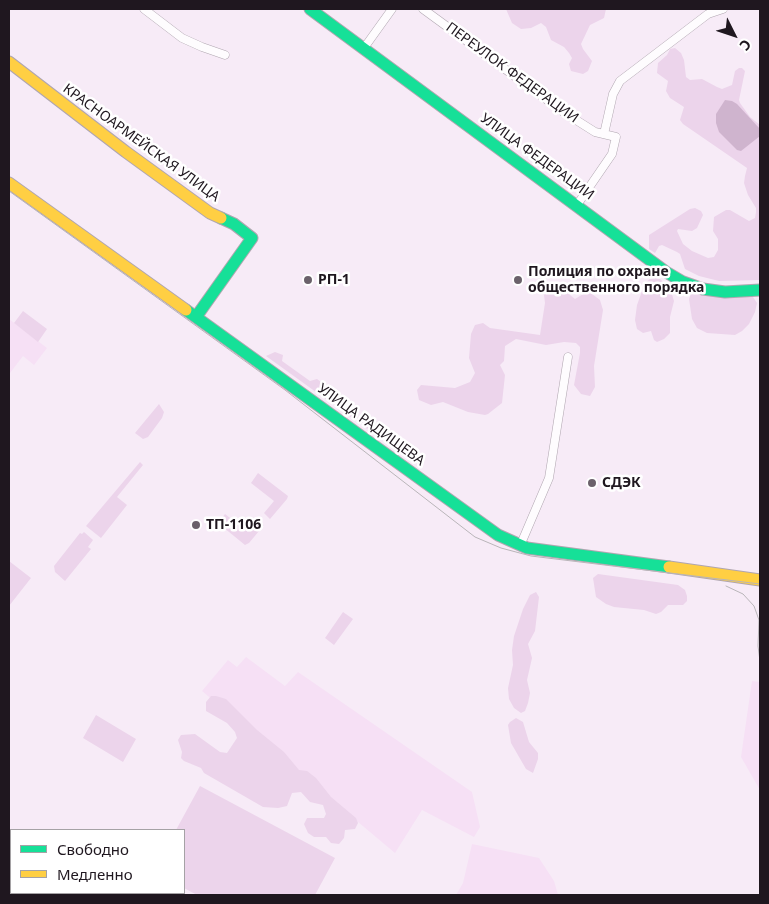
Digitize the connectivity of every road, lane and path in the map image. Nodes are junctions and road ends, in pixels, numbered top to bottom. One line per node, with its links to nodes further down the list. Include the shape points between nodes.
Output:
1 (144, 9): 7 (street, via 182,38)
2 (310, 9): 6 (street, УЛИЦА ФЕДЕРАЦИИ)
3 (392, 9): 6 (street)
4 (422, 9): 9 (street, ПЕРЕУЛОК ФЕДЕРАЦИИ, via 565,113 595,132)
5 (723, 9): 9 (street, via 708,14 620,81 613,94)
6 (364, 48): 11 (street, УЛИЦА ФЕДЕРАЦИИ)
7 (225, 55)
8 (9, 62): 13 (street, КРАСНОАРМЕЙСКАЯ УЛИЦА, via 204,209 234,224 252,238)
9 (604, 134): 11 (street, via 616,137 612,154)
10 (9, 183): 13 (street, УЛИЦА РАДИЩЕВА)
11 (577, 205): 12 (street, УЛИЦА ФЕДЕРАЦИИ, via 644,257 683,282 725,292)
12 (760, 290)
13 (196, 317): 15 (street, УЛИЦА РАДИЩЕВА, via 498,535)
14 (568, 357): 15 (street, via 549,478)
15 (520, 546): 16 (street, УЛИЦА РАДИЩЕВА)
16 (760, 580)

